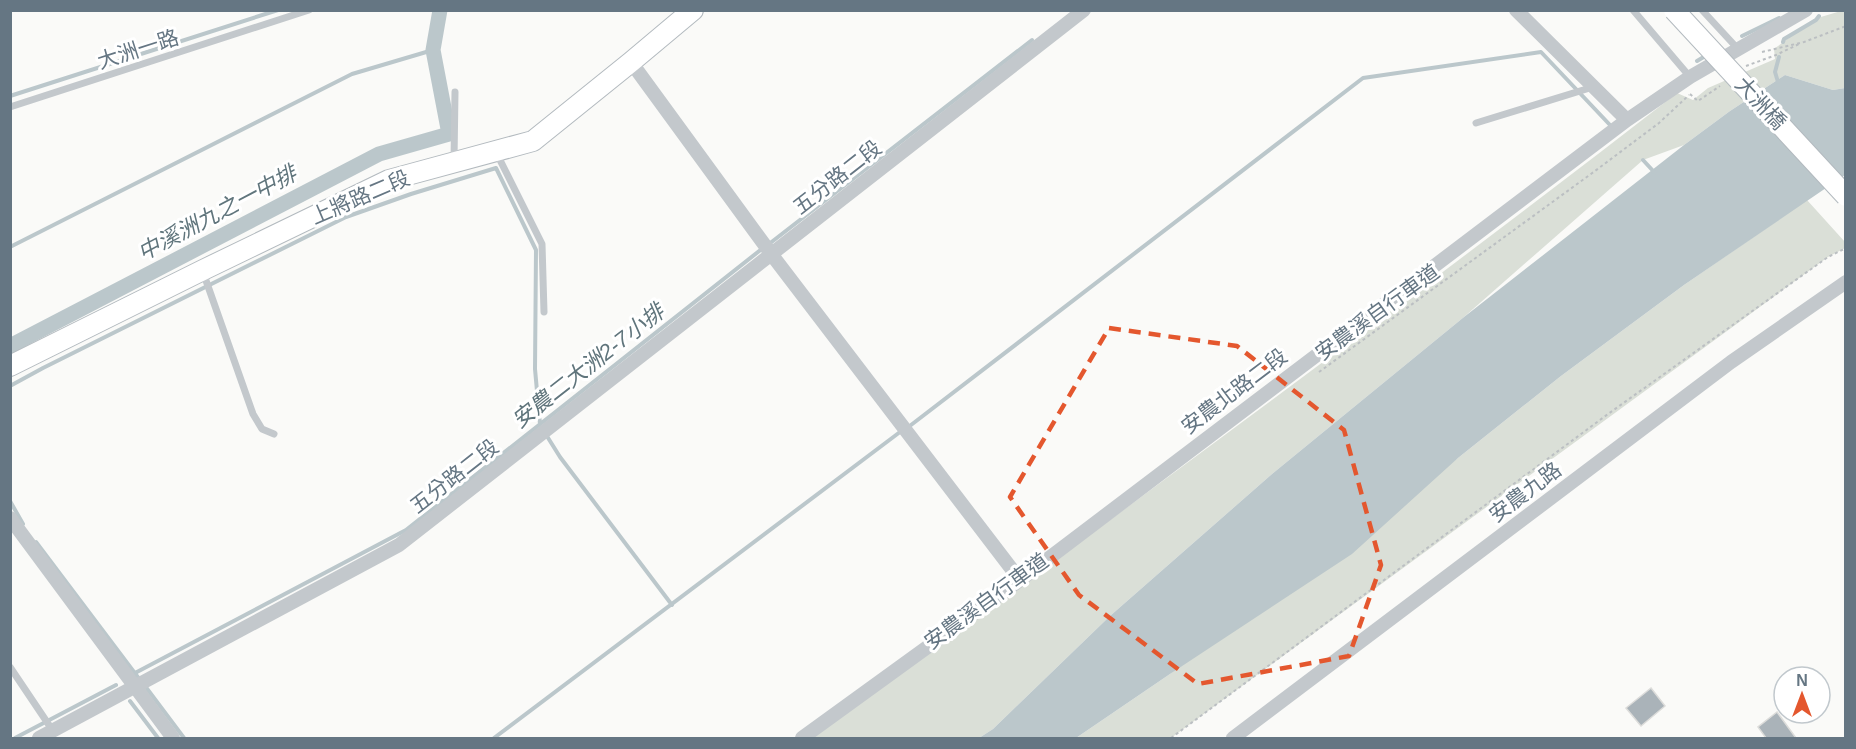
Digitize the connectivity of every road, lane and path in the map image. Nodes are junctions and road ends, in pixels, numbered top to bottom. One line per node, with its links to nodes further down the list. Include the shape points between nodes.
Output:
1 (309, 10): 18 (lane, 大洲一路)
2 (693, 10): 13 (main road, 上將路二段)
3 (1084, 10): 25 (street, 五分路二段)
4 (1516, 10): 16 (street)
5 (1633, 10): 15 (lane)
6 (1674, 10): 14 (main road, 大洲橋, bridge)
7 (1702, 10): 11 (lane)
8 (1806, 10): 11 (street, 安農北路二段)
9 (1845, 26): 10 (path)
10 (1804, 42): 12 (path); 14 (path, via 1747,64)
11 (1738, 49): 15 (street, 安農北路二段)
12 (1758, 53)
13 (631, 62): 21 (main road, 上將路二段, via 533,141); 25 (street)
14 (1734, 74): 23 (main road, 大洲橋, bridge); 30 (path, 安農溪自行車道, via 1698,101 1690,94 1631,144)
15 (1690, 77): 19 (street, 安農北路二段)
16 (1593, 87): 19 (street); 20 (lane)
17 (455, 92): 22 (lane)
18 (10, 107)
19 (1627, 120): 33 (street, 安農北路二段)
20 (1476, 123)
21 (496, 151): 22 (main road, 上將路二段); 28 (lane, via 542,244)
22 (454, 162): 26 (main road, 上將路二段, via 389,180)
23 (1845, 196)
24 (1845, 248): 40 (path, via 1608,414)
25 (772, 255): 33 (street); 35 (street, 五分路二段, via 399,545)
26 (202, 270): 29 (main road, 上將路二段); 31 (lane, via 252,414 262,429)
27 (1845, 282): 41 (street, 安農九路, via 1731,362)
28 (544, 312)
29 (10, 366)
30 (1315, 375)
31 (274, 434)
32 (10, 518): 35 (street)
33 (1020, 580): 39 (street, 安農北路二段)
34 (10, 667): 36 (lane)
35 (135, 687): 36 (street, 五分路二段); 38 (street)
36 (53, 731): 37 (street, 五分路二段)
37 (39, 738)
38 (173, 738)
39 (802, 738)
40 (1171, 738)
41 (1233, 738)

